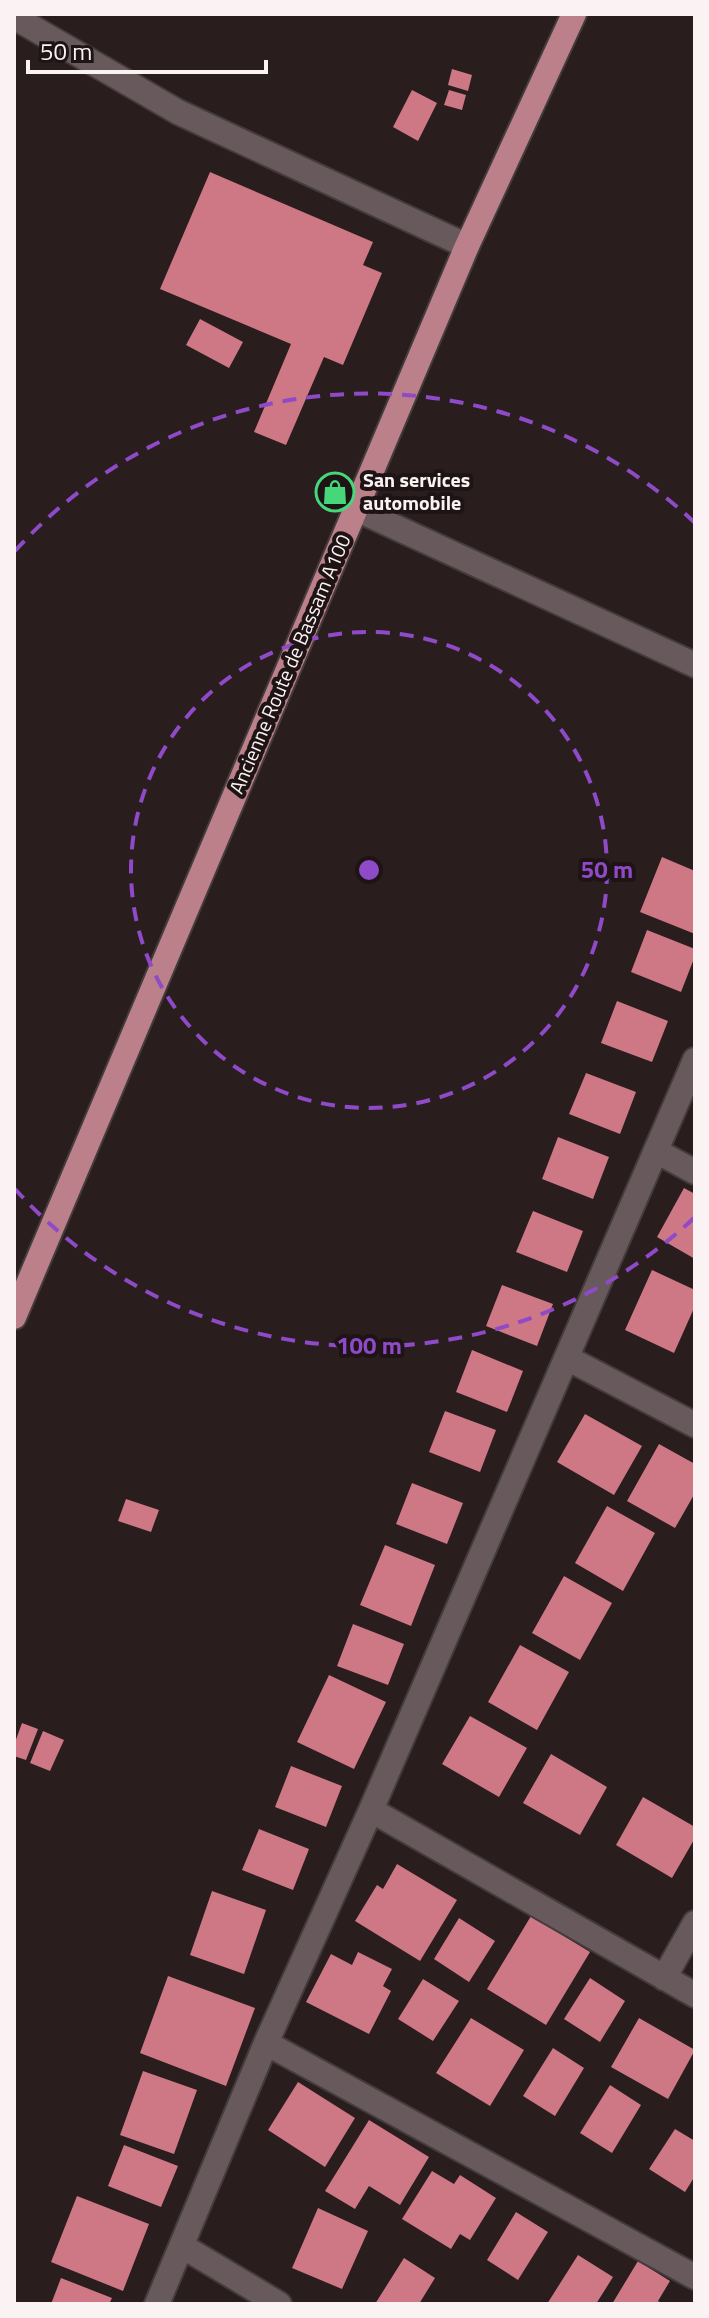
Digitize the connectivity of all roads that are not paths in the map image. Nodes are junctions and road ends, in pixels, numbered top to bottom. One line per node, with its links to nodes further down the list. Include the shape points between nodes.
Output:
1 (574, 14): 3 (main road, Ancienne Route de Bassam A100)
2 (14, 17): 3 (street, via 178,112)
3 (467, 246): 4 (main road, Ancienne Route de Bassam A100)
4 (356, 509): 5 (street); 9 (main road, Ancienne Route de Bassam A100)
5 (695, 665)
6 (695, 1060): 7 (street)
7 (656, 1151): 8 (street); 10 (street)
8 (695, 1172)
9 (14, 1317)
10 (567, 1358): 11 (street); 12 (street)
11 (695, 1425)
12 (371, 1810): 14 (street); 16 (street)
13 (695, 1923): 14 (street)
14 (664, 1978): 15 (street)
15 (695, 1995)
16 (266, 2043): 17 (street); 18 (street)
17 (182, 2246): 19 (street); 20 (street)
18 (695, 2277)
19 (157, 2304)
20 (279, 2304)

